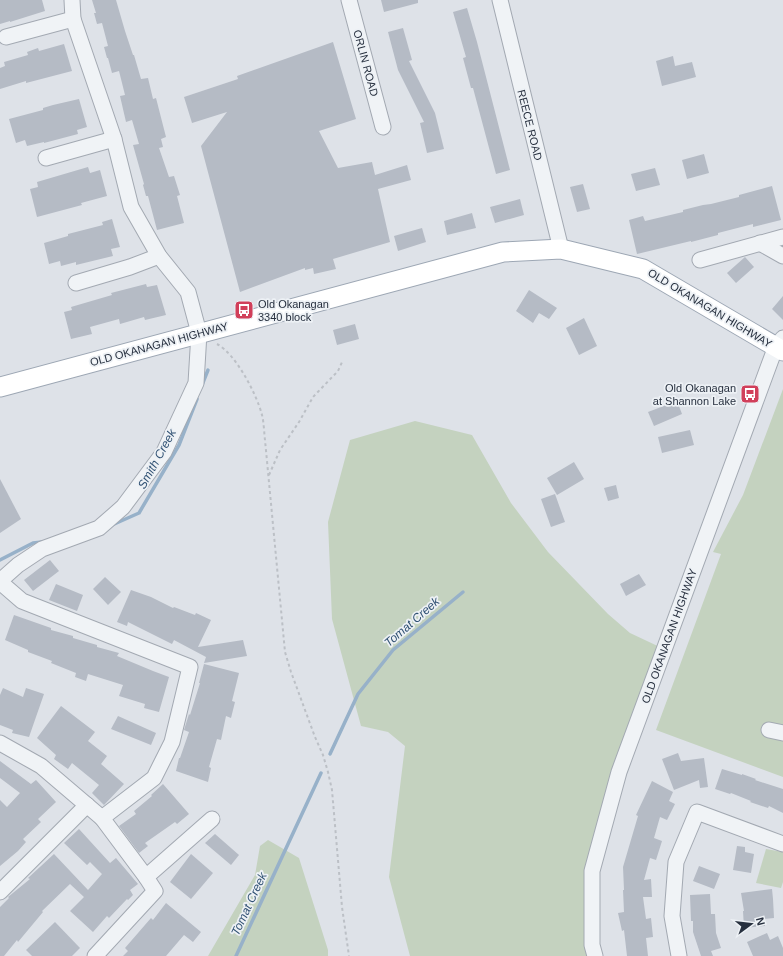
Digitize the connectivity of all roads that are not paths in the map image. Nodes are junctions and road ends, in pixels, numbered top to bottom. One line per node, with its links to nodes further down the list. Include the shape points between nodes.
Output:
1 (72, 0): 4 (street)
2 (349, 0): 6 (street, ORLIN ROAD)
3 (500, 0): 11 (street, REECE ROAD)
4 (73, 20): 5 (street); 7 (street)
5 (6, 37)
6 (383, 127)
7 (114, 139): 8 (street); 12 (street, via 131,207)
8 (46, 158)
9 (783, 237): 10 (street)
10 (760, 243): 13 (street); 14 (street)
11 (561, 249): 16 (main road, OLD OKANAGAN HIGHWAY, via 503,252); 17 (main road, OLD OKANAGAN HIGHWAY, via 643,269)
12 (159, 256): 15 (street); 16 (street, via 188,292)
13 (783, 256)
14 (700, 260)
15 (76, 283)
16 (199, 333): 18 (main road, OLD OKANAGAN HIGHWAY); 19 (street, via 196,383 164,452 123,507 99,528 42,549)
17 (781, 345): 28 (street, OLD OKANAGAN HIGHWAY, via 619,772 592,871 592,945)
18 (0, 388)
19 (0, 581): 22 (street, via 22,601 190,667 172,742 154,778)
20 (0, 743): 21 (street, via 41,766)
21 (87, 805): 22 (street); 26 (street)
22 (102, 818): 25 (street)
23 (212, 819): 25 (street)
24 (783, 844): 29 (street, via 697,812 676,862 672,916)
25 (146, 877): 27 (street, via 155,891)
26 (0, 892)
27 (95, 956)
28 (595, 956)
29 (679, 956)

